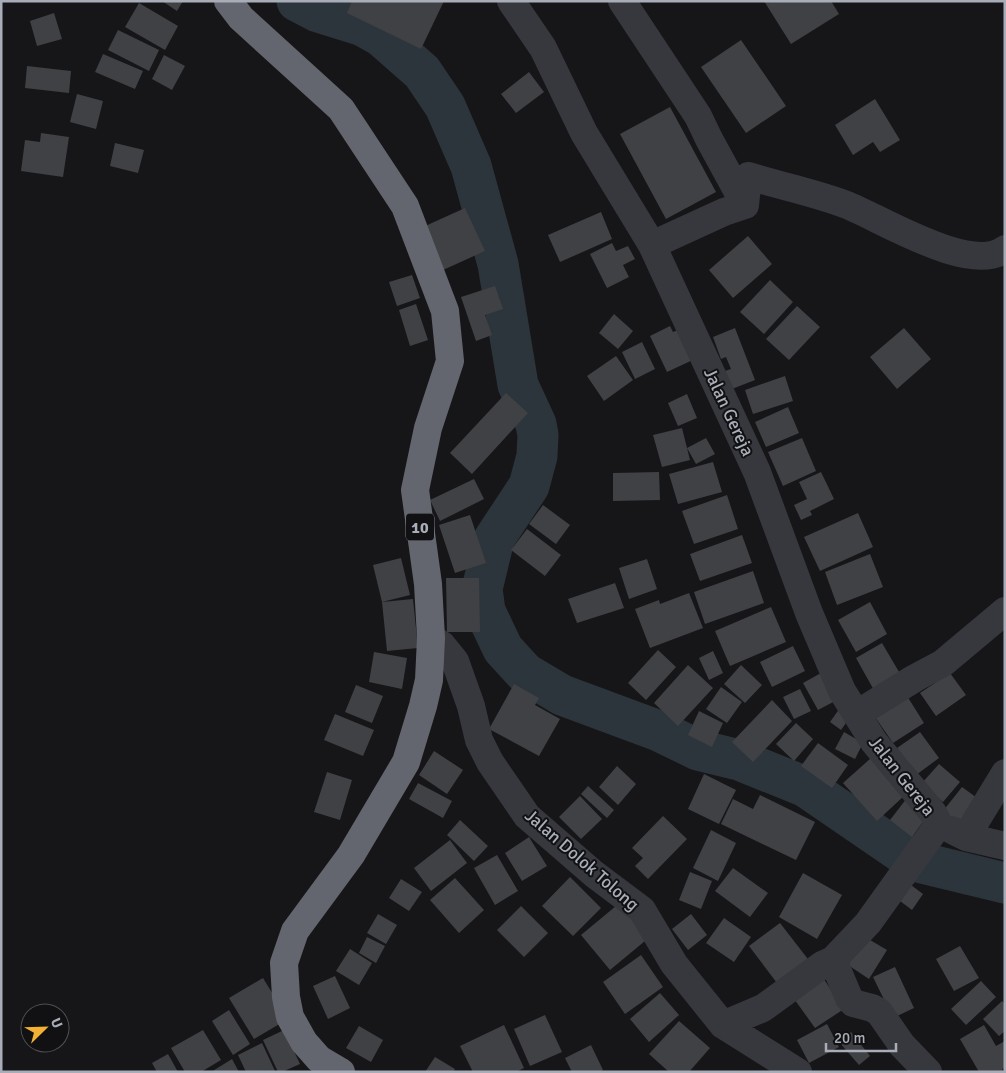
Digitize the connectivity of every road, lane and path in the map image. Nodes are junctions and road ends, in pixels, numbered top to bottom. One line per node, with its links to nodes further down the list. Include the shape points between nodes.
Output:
1 (228, 1): 8 (highway, 10, via 241,18 341,109 405,206 445,311 450,361 428,428 415,490 428,584)
2 (511, 1): 5 (street, Jalan Gereja, via 543,48 584,133)
3 (622, 1): 4 (street, via 698,116)
4 (745, 205): 5 (street); 6 (street, via 748,176 847,205 936,246 964,254 986,256)
5 (652, 246): 9 (street, Jalan Gereja, via 757,472 809,613 842,691)
6 (1005, 248)
7 (1005, 611): 9 (street, via 943,663)
8 (431, 638): 15 (street, Jalan Dolok Tolong, via 442,645 455,661 479,740 527,816 594,874 642,910 674,964); 16 (highway, 10, via 429,680 406,762 351,855 295,931 284,963 290,1017 304,1042 319,1059)
9 (857, 714): 11 (street, Jalan Gereja, via 874,742 932,814)
10 (1005, 773): 12 (street)
11 (935, 829): 12 (street); 14 (street, via 868,924)
12 (966, 837): 13 (street)
13 (1005, 846)
14 (833, 960): 15 (street, via 763,1008); 18 (street, via 849,998 879,1012 902,1045)
15 (723, 1025): 17 (street, Jalan Dolok Tolong)
16 (341, 1072)
17 (798, 1072)
18 (928, 1072)

